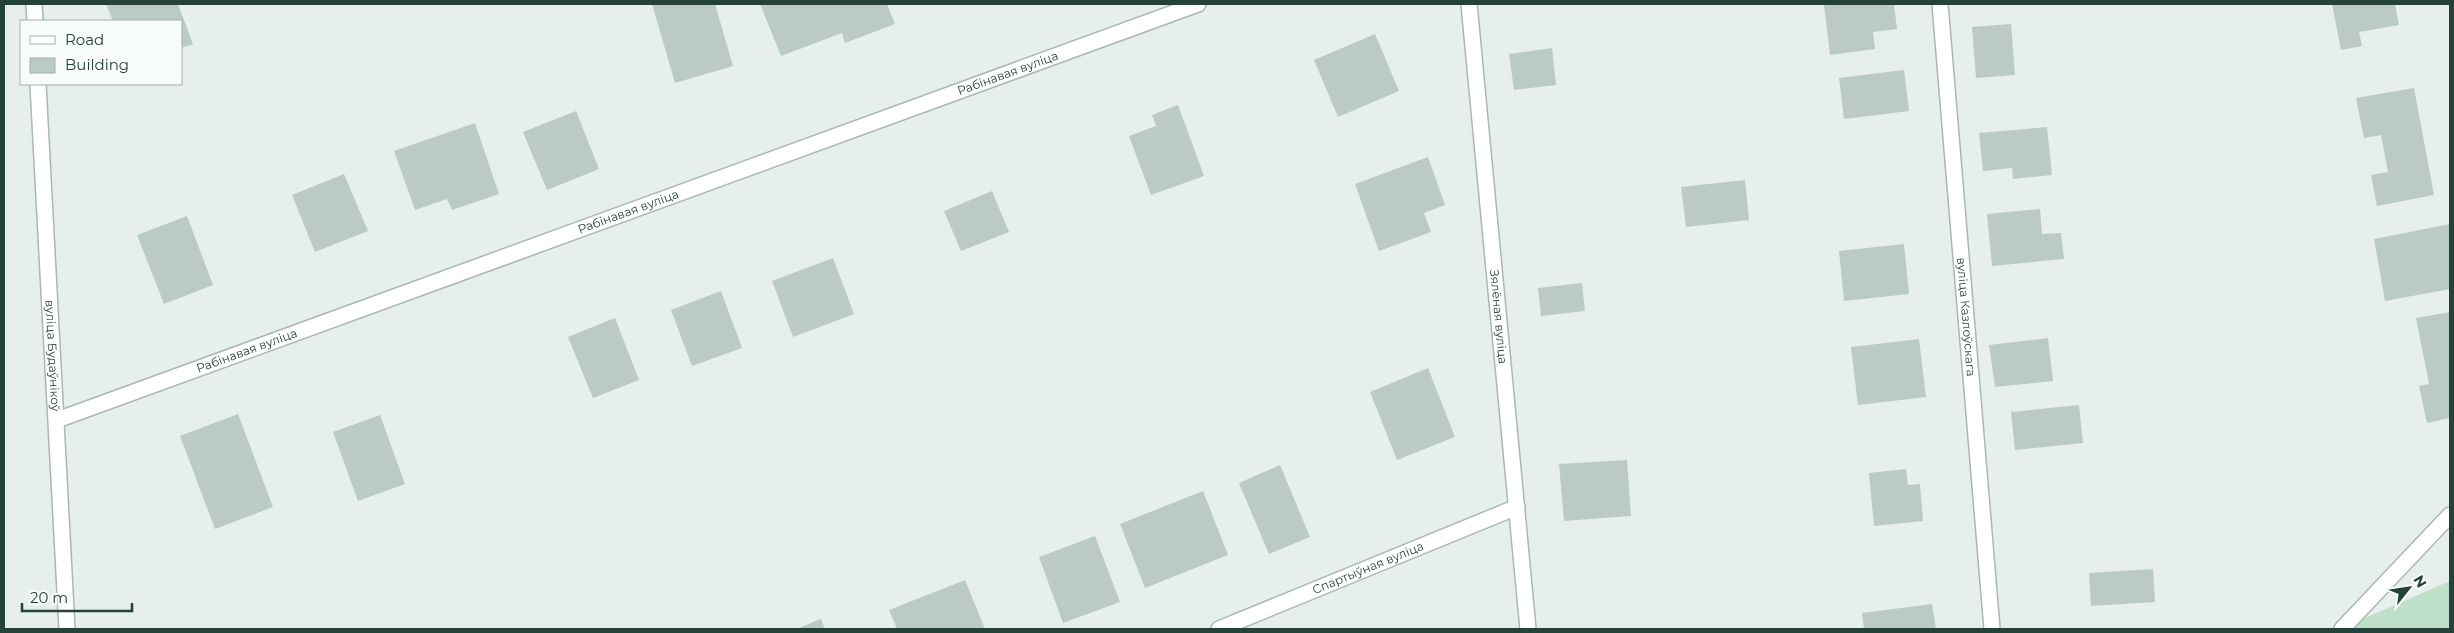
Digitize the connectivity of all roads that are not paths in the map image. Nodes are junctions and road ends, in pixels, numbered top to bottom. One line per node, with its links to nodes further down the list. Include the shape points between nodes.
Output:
1 (34, 4): 5 (street)
2 (1198, 4): 7 (street, Рабінавая вуліца)
3 (1469, 4): 8 (street, Зялёная вуліца)
4 (1940, 4): 13 (street, вуліца Казлоўскага)
5 (35, 20)
6 (38, 85): 7 (street, вуліца Будаўнікоў)
7 (57, 420): 10 (street, вуліца Будаўнікоў)
8 (1517, 507): 11 (street, Спартыўная вуліца); 12 (street, Зялёная вуліца)
9 (2450, 515): 14 (street)
10 (67, 629)
11 (1219, 629)
12 (1528, 629)
13 (1992, 629)
14 (2342, 629)

